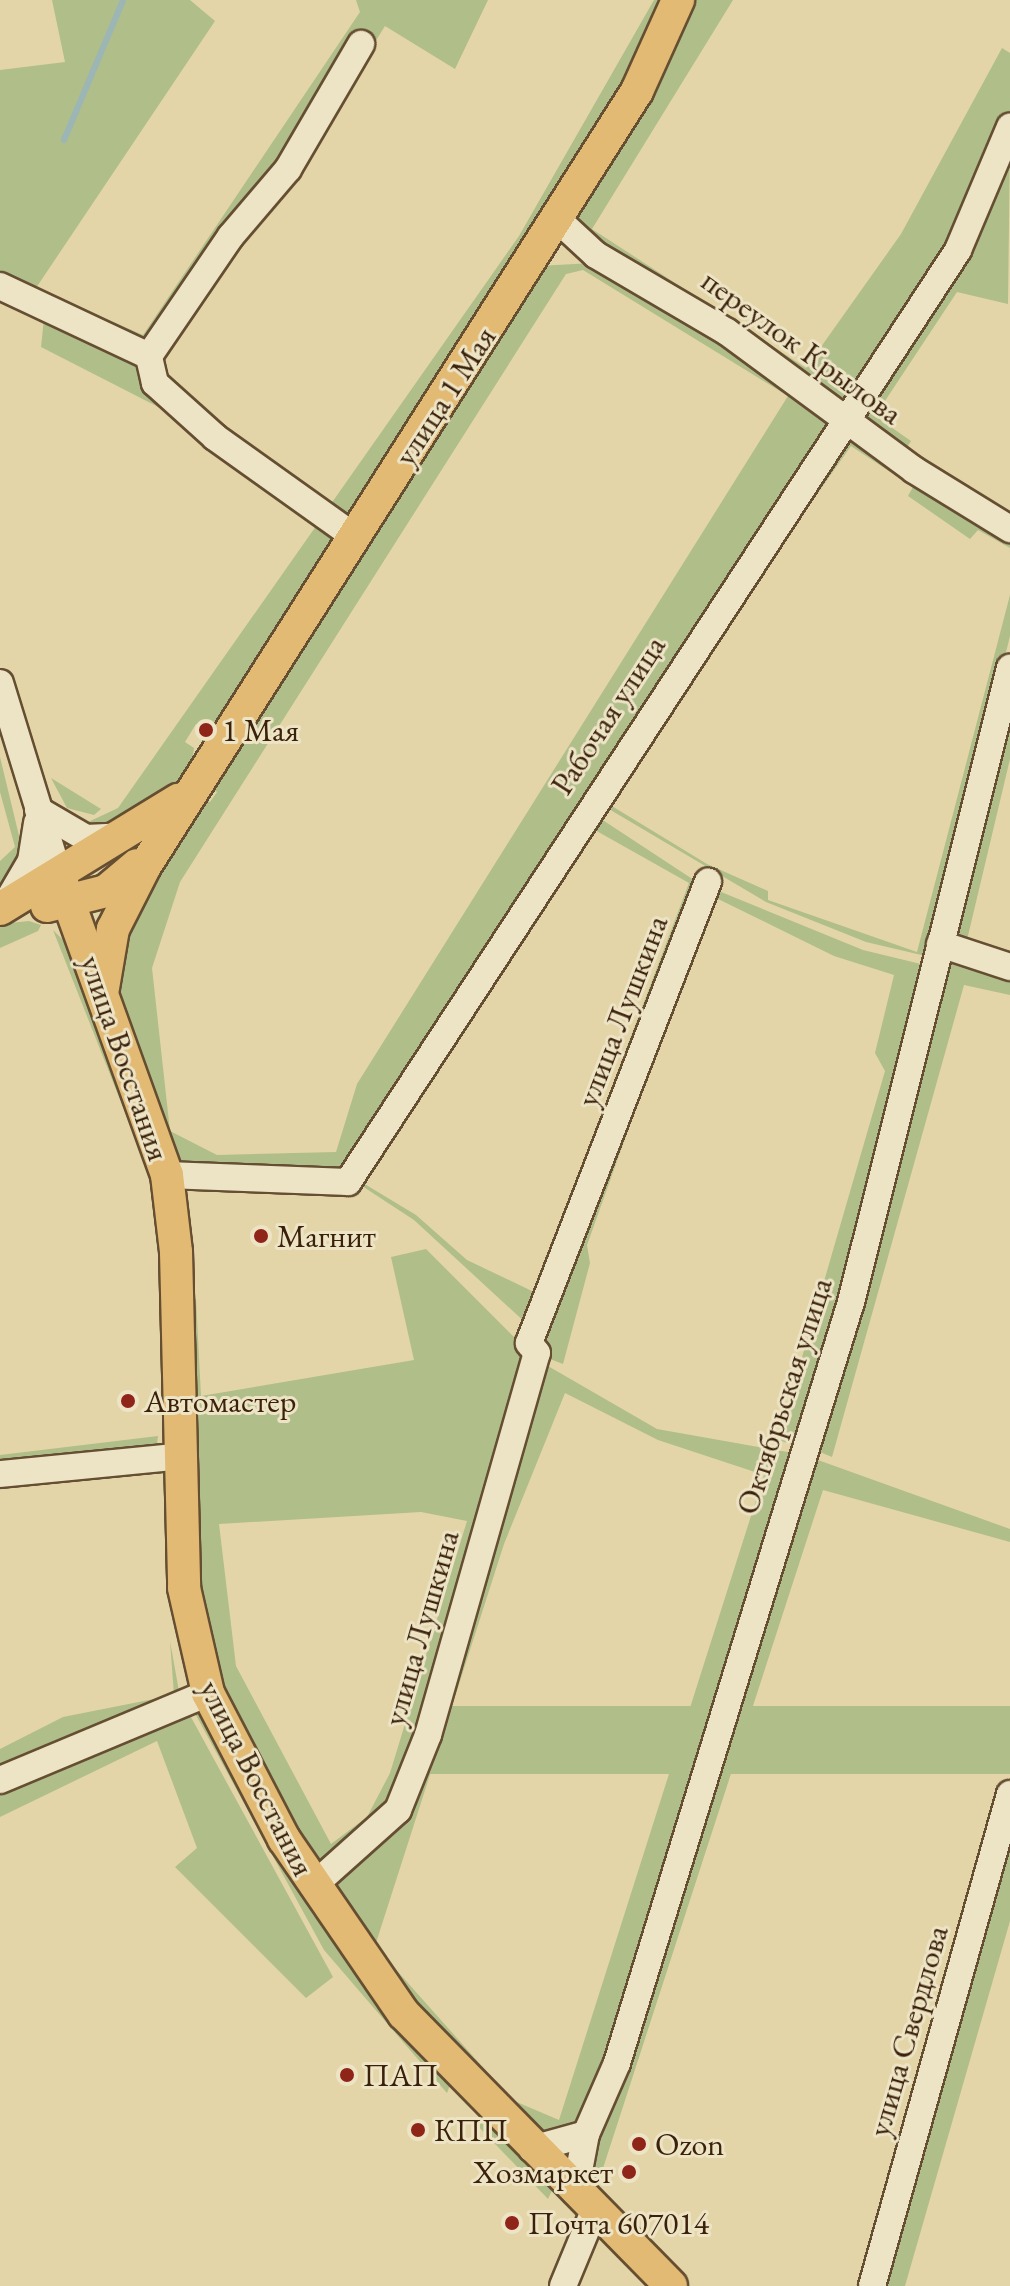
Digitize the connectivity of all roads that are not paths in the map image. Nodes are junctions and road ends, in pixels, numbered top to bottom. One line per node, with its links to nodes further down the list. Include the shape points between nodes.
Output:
1 (678, 0): 4 (main road, улица 1 Мая, via 637,91)
2 (361, 44): 6 (street, via 288,169 204,271)
3 (1010, 127): 7 (street, Рабочая улица, via 958,250)
4 (557, 219): 7 (street, переулок Крылова, via 596,255 653,284); 9 (main road, улица 1 Мая)
5 (0, 286): 6 (street)
6 (149, 356): 9 (street, via 155,383 215,437)
7 (844, 418): 8 (street, переулок Крылова); 23 (street, Рабочая улица, via 348,1182)
8 (1010, 529)
9 (355, 537): 12 (main road, улица 1 Мая)
10 (1010, 668): 19 (street, Октябрьская улица)
11 (0, 683): 13 (street, улица Восстания)
12 (195, 784): 14 (main road, улица 1 Мая); 15 (main road, улица 1 Мая)
13 (38, 810): 15 (street, via 86,838); 17 (street, улица Восстания); 18 (street, via 31,861)
14 (166, 833): 17 (main road, via 106,891); 22 (main road, улица 1 Мая, via 113,929)
15 (126, 836): 17 (main road, улица 1 Мая)
16 (708, 881): 29 (street, улица Лушкина, via 533,1348 432,1722 398,1810)
17 (64, 888): 18 (main road); 20 (main road, улица Восстания)
18 (3, 912): 20 (main road, via 39,915)
19 (940, 944): 21 (street); 30 (street, Октябрьская улица, via 851,1302 617,2063)
20 (86, 948): 22 (main road, улица Восстания)
21 (1010, 967)
22 (103, 992): 23 (main road, улица Восстания)
23 (167, 1175): 24 (main road, улица Восстания)
24 (182, 1456): 25 (street); 26 (main road, улица Восстания, via 184,1588)
25 (0, 1474)
26 (208, 1693): 27 (street); 29 (main road, улица Восстания)
27 (0, 1780)
28 (1010, 1794): 35 (street, улица Свердлова)
29 (313, 1886): 31 (main road, улица Восстания, via 404,2014)
30 (586, 2134): 31 (street); 32 (street, Октябрьская улица)
31 (532, 2149): 32 (main road, улица Восстания)
32 (584, 2201): 33 (street, Октябрьская улица); 34 (main road, улица Восстания)
33 (563, 2286)
34 (671, 2286)
35 (872, 2286)

